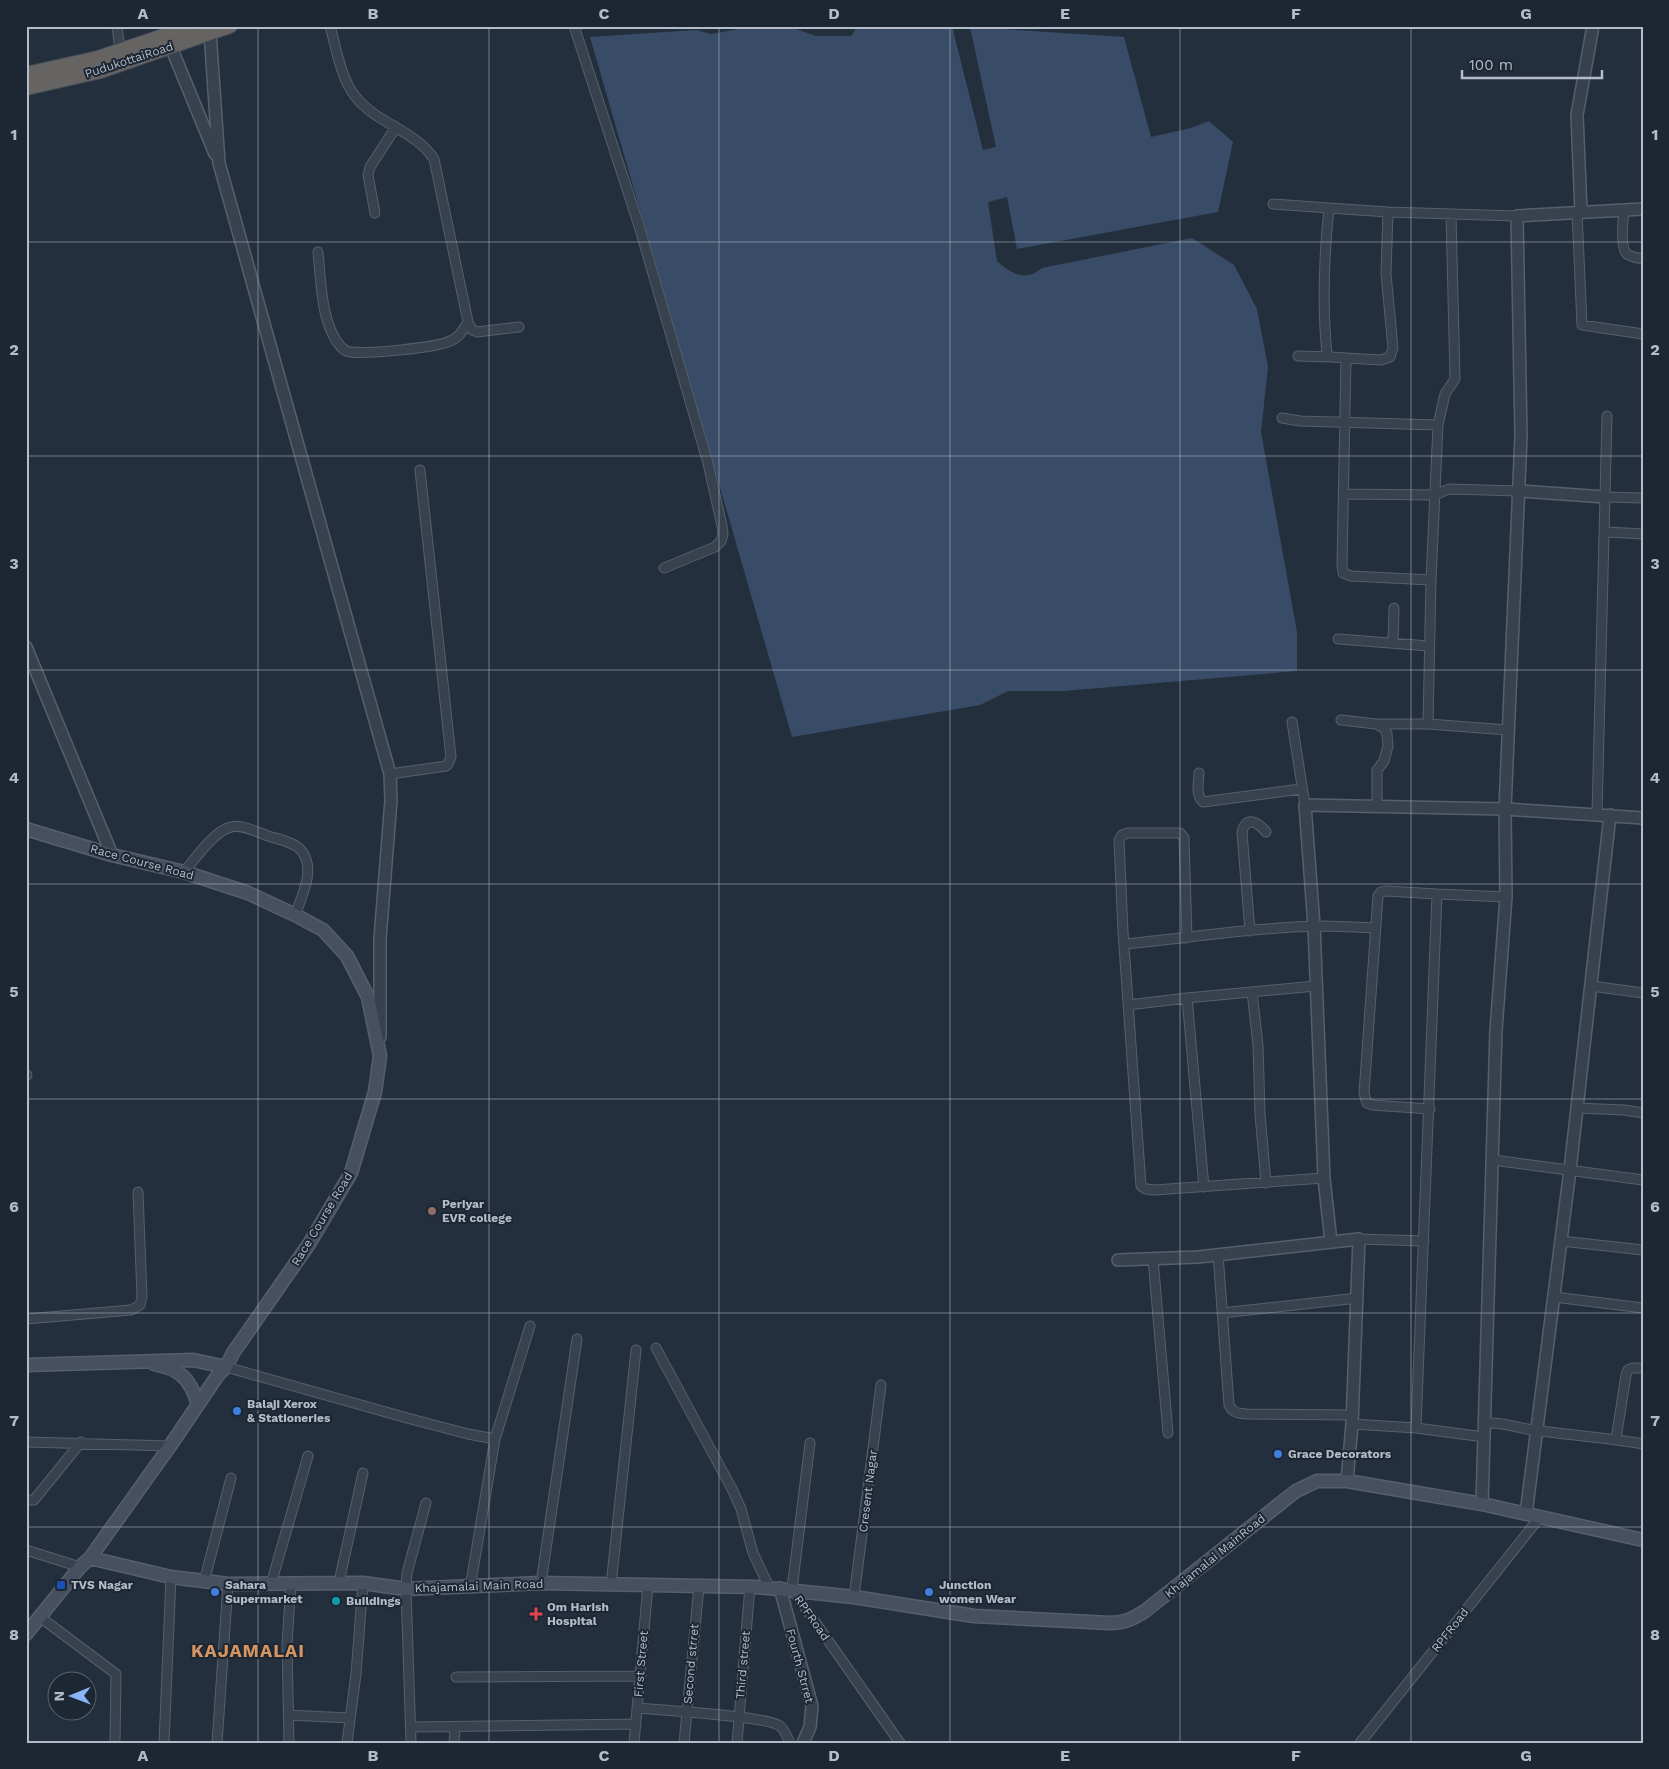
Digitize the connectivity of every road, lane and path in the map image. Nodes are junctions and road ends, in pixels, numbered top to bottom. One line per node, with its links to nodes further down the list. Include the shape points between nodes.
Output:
1 (117, 26): 9 (street)
2 (192, 26): 9 (highway)
3 (230, 26): 7 (highway, PudukottaiRoad)
4 (330, 26): 12 (street, via 346,81 355,96 372,112)
5 (574, 26): 43 (street, via 674,341 722,526 721,541 715,547)
6 (1593, 26): 19 (street, via 1577,115)
7 (210, 32): 8 (highway, PudukottaiRoad); 13 (street)
8 (171, 47): 11 (highway, PudukottaiRoad, via 101,72); 13 (street)
9 (120, 51): 10 (highway)
10 (26, 74)
11 (26, 88)
12 (396, 127): 20 (street, via 370,166 368,175); 25 (street, via 434,158)
13 (219, 163): 56 (street)
14 (1273, 204): 15 (street)
15 (1329, 208): 18 (street); 29 (street, via 1325,302 1327,354)
16 (1643, 209): 17 (street)
17 (1624, 211): 19 (street); 24 (street, via 1625,251)
18 (1388, 212): 21 (street); 30 (street, via 1386,274 1393,348 1390,357 1381,360)
19 (1579, 212): 22 (street); 27 (street, via 1582,325)
20 (375, 213)
21 (1451, 214): 22 (street); 34 (street, via 1455,380 1445,394)
22 (1517, 216): 36 (street)
23 (318, 252): 25 (street, via 324,308 331,331 346,351 374,352 437,345 456,338)
24 (1643, 259)
25 (468, 322): 26 (street, via 477,332)
26 (519, 327)
27 (1643, 334)
28 (1298, 356): 29 (street)
29 (1331, 357): 30 (street)
30 (1346, 358): 33 (street)
31 (1607, 416): 39 (street)
32 (1282, 418): 33 (street)
33 (1344, 423): 34 (street); 37 (street)
34 (1438, 425): 38 (street)
35 (420, 470): 56 (street, via 451,757 446,766)
36 (1519, 491): 38 (street, via 1449,489); 39 (street); 54 (street)
37 (1343, 494): 38 (street); 44 (street, via 1343,573)
38 (1435, 495): 44 (street)
39 (1605, 497): 40 (street); 61 (street)
40 (1643, 498)
41 (1607, 532): 42 (street)
42 (1643, 534)
43 (664, 568)
44 (1431, 580): 48 (street)
45 (1394, 608): 47 (street)
46 (1338, 639): 47 (street)
47 (1392, 643): 48 (street)
48 (1429, 646): 53 (street)
49 (26, 647): 66 (street)
50 (1341, 720): 52 (street)
51 (1292, 722): 57 (street)
52 (1376, 724): 53 (street); 59 (street, via 1384,728 1388,746 1384,761 1377,770)
53 (1428, 724): 54 (street)
54 (1508, 730): 60 (street)
55 (1199, 773): 57 (street, via 1198,793 1203,802)
56 (390, 774): 82 (street, via 391,800 380,939)
57 (1301, 789): 58 (street)
58 (1305, 805): 59 (street); 71 (street)
59 (1377, 807): 60 (street)
60 (1505, 809): 61 (street); 69 (street)
61 (1597, 814): 62 (street)
62 (1610, 816): 63 (street); 77 (street)
63 (1643, 818)
64 (26, 829): 66 (main road, Race Course Road)
65 (1266, 832): 73 (street, via 1254,822 1243,827)
66 (112, 855): 67 (main road, Race Course Road)
67 (184, 872): 70 (main road, Race Course Road, via 248,893); 70 (street, via 206,846 231,827 242,827 292,844 300,849 306,860 308,878)
68 (1438, 894): 69 (street); 72 (street, via 1381,892 1376,902); 84 (street)
69 (1506, 897): 86 (street, via 1496,1030)
70 (296, 915): 82 (main road, Race Course Road, via 323,930 347,956 368,997)
71 (1314, 926): 72 (street); 73 (street); 76 (street)
72 (1374, 928): 84 (street, via 1365,1100 1372,1105)
73 (1250, 931): 74 (street)
74 (1187, 938): 75 (street); 75 (street, via 1184,838 1180,833 1128,833 1118,840)
75 (1124, 944): 81 (street)
76 (1316, 986): 78 (street); 88 (street)
77 (1590, 986): 79 (street); 83 (street)
78 (1252, 992): 80 (street); 90 (street)
79 (1643, 993)
80 (1186, 998): 81 (street); 91 (street)
81 (1128, 1005): 91 (street, via 1141,1186 1154,1190)
82 (380, 1056): 112 (main road, Race Course Road, via 375,1092 351,1173 309,1244)
83 (1577, 1108): 85 (street); 87 (street)
84 (1430, 1109): 94 (street)
85 (1643, 1113)
86 (1492, 1160): 87 (street); 117 (street)
87 (1570, 1170): 89 (street); 95 (street)
88 (1324, 1178): 90 (street); 96 (street)
89 (1643, 1180)
90 (1266, 1183): 91 (street)
91 (1204, 1187)
92 (138, 1192): 105 (street, via 140,1305 131,1310)
93 (1359, 1239): 94 (street); 96 (street); 102 (street)
94 (1424, 1241): 118 (street)
95 (1561, 1241): 97 (street); 101 (street)
96 (1331, 1242): 98 (street)
97 (1643, 1250)
98 (1218, 1254): 99 (street); 104 (street)
99 (1153, 1259): 100 (street); 120 (street)
100 (1118, 1260)
101 (1554, 1297): 103 (street); 119 (street)
102 (1358, 1298): 104 (street); 116 (street)
103 (1643, 1308)
104 (1222, 1313): 116 (street, via 1232,1410 1246,1414)
105 (26, 1319)
106 (530, 1326): 122 (street)
107 (577, 1339): 147 (street)
108 (656, 1348): 155 (street, via 742,1509 753,1553)
109 (636, 1350): 150 (street)
110 (142, 1362): 111 (main road); 112 (main road, via 193,1360); 115 (main road, via 166,1366 185,1376)
111 (26, 1365)
112 (226, 1367): 115 (main road, Race Course Road); 122 (street)
113 (1643, 1368): 123 (street, via 1632,1368 1626,1375)
114 (881, 1385): 157 (street, Cresent Nagar)
115 (198, 1404): 128 (main road, Race Course Road)
116 (1352, 1420): 118 (street); 132 (street)
117 (1485, 1423): 119 (street); 121 (street)
118 (1416, 1428): 121 (street)
119 (1537, 1429): 123 (street); 136 (street)
120 (1168, 1433)
121 (1484, 1437): 135 (street)
122 (495, 1439): 154 (street)
123 (1616, 1439): 127 (street)
124 (26, 1442): 125 (street)
125 (81, 1442): 128 (street); 133 (street, via 34,1500)
126 (810, 1443): 155 (street, RPFRoad)
127 (1643, 1444)
128 (170, 1446): 140 (main road, Race Course Road)
129 (308, 1456): 149 (street)
130 (364, 1473): 144 (street)
131 (231, 1478): 143 (street)
132 (1347, 1481): 135 (main road, Khajamalai MainRoad); 157 (main road, Khajamalai MainRoad, via 1317,1481 1296,1491 1177,1587 1139,1615 1125,1621 974,1616)
133 (26, 1500)
134 (426, 1503): 156 (street)
135 (1482, 1504): 136 (main road, Khajamalai MainRoad)
136 (1526, 1514): 137 (main road, Khajamalai MainRoad)
137 (1540, 1517): 138 (main road, Khajamalai MainRoad); 183 (street, RPFRoad)
138 (1643, 1540)
139 (26, 1550): 141 (street)
140 (90, 1558): 141 (main road, Race Course Road); 142 (main road, Khajamalai Main Road)
141 (80, 1567): 158 (main road, Race Course Road)
142 (171, 1577): 143 (main road, Khajamalai Main Road); 171 (street)
143 (204, 1582): 148 (main road, Khajamalai Main Road)
144 (339, 1582): 145 (main road, Khajamalai Main Road); 146 (main road, Khajamalai Main Road)
145 (291, 1583): 149 (main road, Khajamalai Main Road); 164 (street, via 287,1644)
146 (363, 1583): 156 (main road, Khajamalai Main Road); 166 (street)
147 (541, 1583): 150 (main road, Khajamalai Main Road); 154 (main road, Khajamalai Main Road)
148 (228, 1584): 149 (main road, Khajamalai Main Road); 172 (street)
149 (271, 1584)
150 (611, 1585): 151 (main road, Khajamalai Main Road)
151 (648, 1585): 152 (main road, Khajamalai Main Road); 160 (street, First Street)
152 (698, 1586): 153 (main road, Khajamalai Main Road); 163 (street, Second strret)
153 (750, 1586): 155 (main road, Khajamalai Main Road); 165 (street, Third street)
154 (470, 1588): 156 (main road, Khajamalai Main Road)
155 (781, 1588): 157 (main road, Khajamalai MainRoad); 181 (street, Fourth Strret, via 812,1706); 182 (street, RPFRoad)
156 (406, 1589): 168 (street)
157 (854, 1597)
158 (40, 1617): 159 (main road, Race Course Road); 170 (street, via 116,1674)
159 (26, 1634)
160 (641, 1676): 161 (street); 162 (street, First Street)
161 (456, 1678)
162 (638, 1708): 163 (street); 167 (street, First Street)
163 (687, 1712): 165 (street); 178 (street, Second strret)
164 (288, 1715): 166 (street); 173 (street)
165 (739, 1717): 179 (street, Third street); 180 (street, via 775,1723)
166 (349, 1718): 174 (street)
167 (636, 1724): 169 (street); 177 (street, First Street)
168 (412, 1727): 169 (street); 175 (street)
169 (455, 1728): 176 (street)
170 (115, 1743)
171 (164, 1743)
172 (217, 1743)
173 (289, 1743)
174 (347, 1743)
175 (411, 1743)
176 (454, 1743)
177 (634, 1743)
178 (684, 1743)
179 (737, 1743)
180 (790, 1743)
181 (804, 1743)
182 (900, 1743)
183 (1360, 1743)

